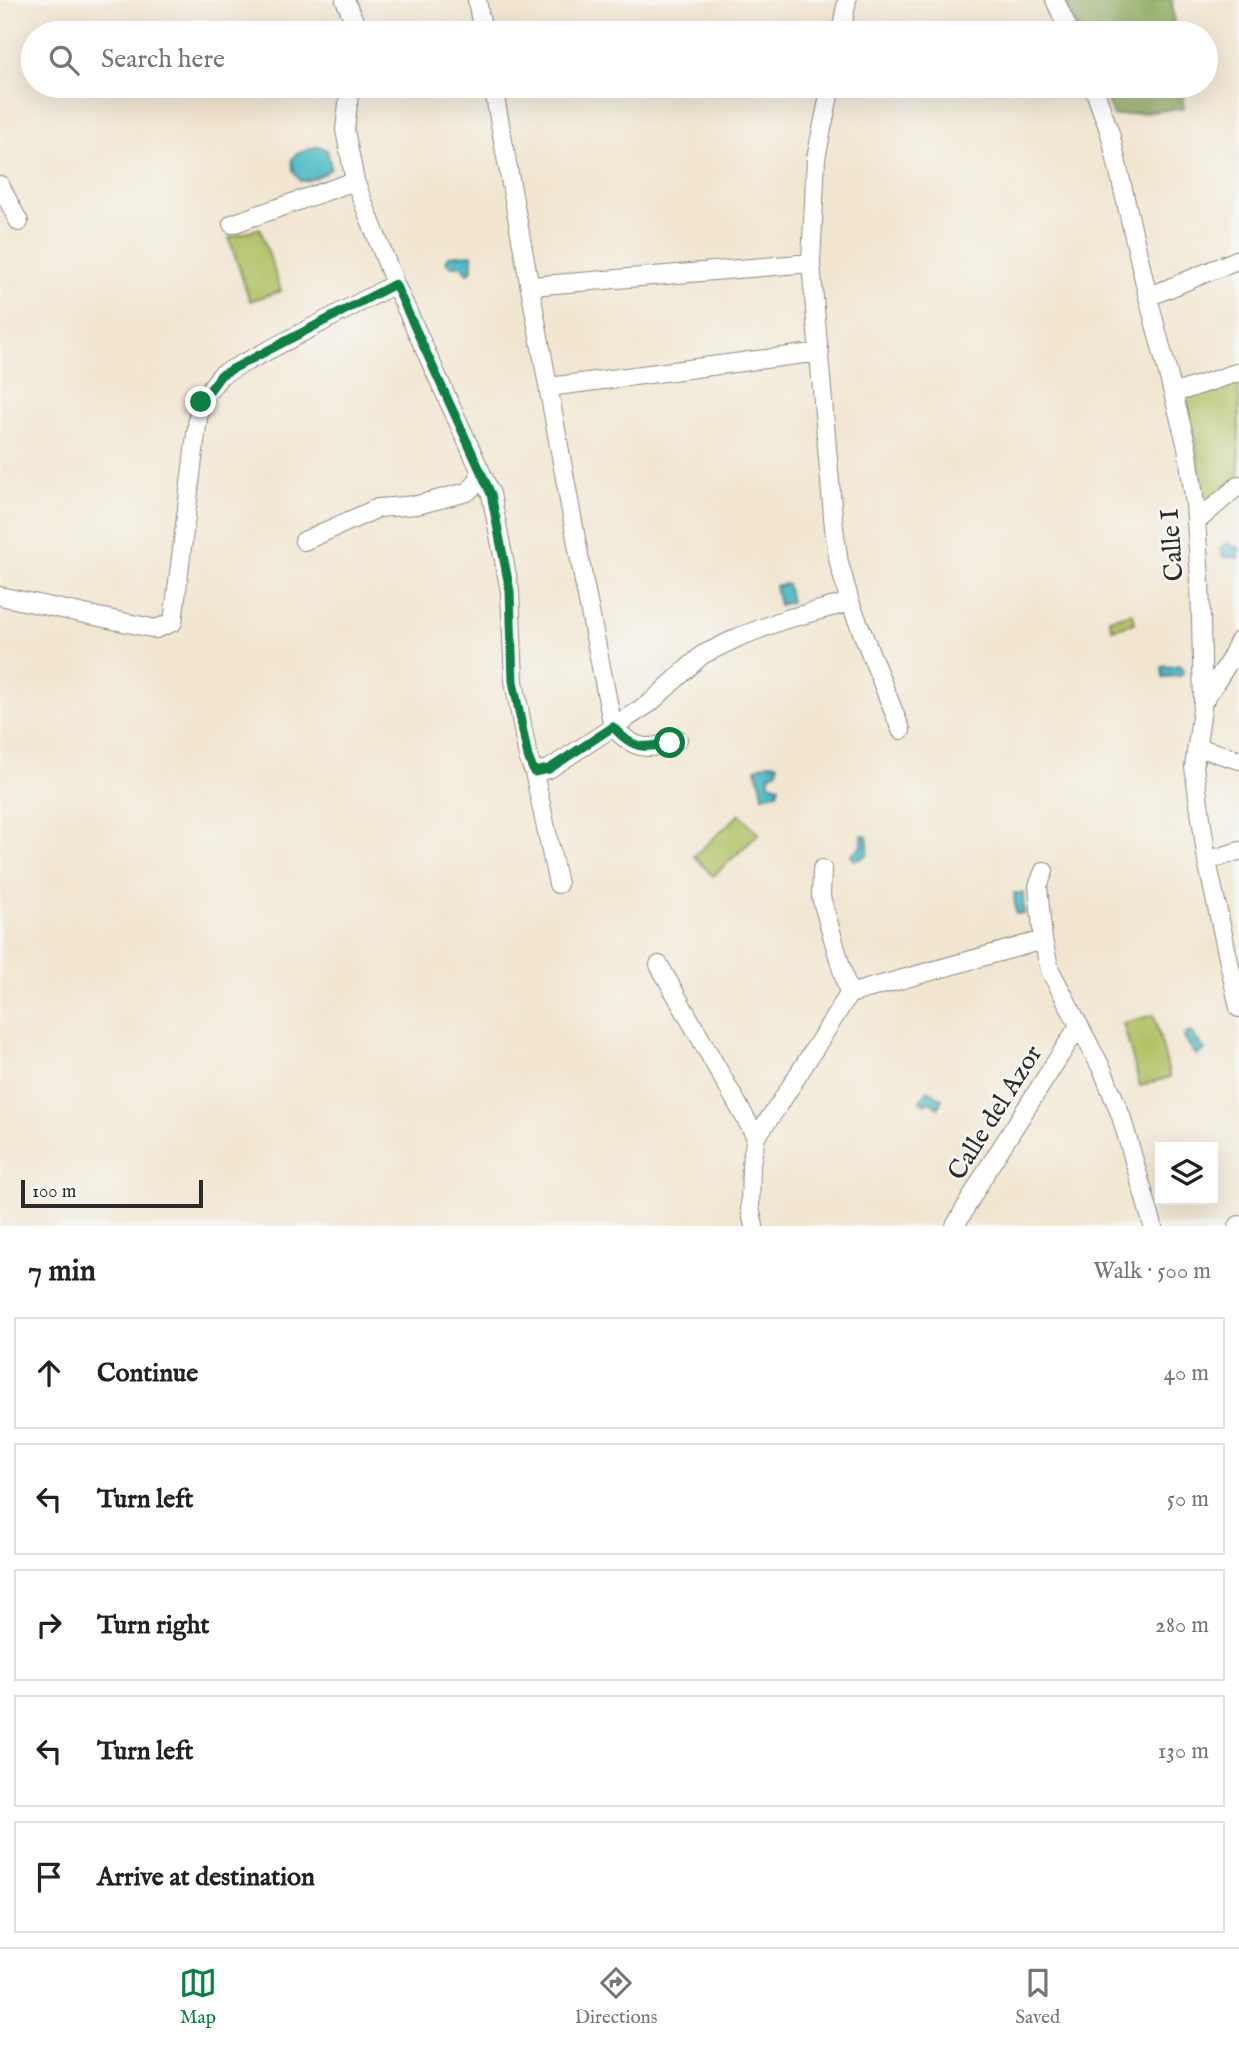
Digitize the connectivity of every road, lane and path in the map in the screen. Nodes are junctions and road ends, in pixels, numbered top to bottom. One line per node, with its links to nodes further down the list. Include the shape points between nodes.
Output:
1 (345, 0): 5 (street)
2 (477, 0): 6 (street)
3 (847, 0): 7 (street)
4 (1055, 0): 8 (street)
5 (354, 21)
6 (481, 21)
7 (843, 21)
8 (1065, 21)
9 (348, 98): 13 (street, via 345,130)
10 (495, 98): 20 (street)
11 (828, 98): 18 (street, via 816,158)
12 (1098, 98): 21 (street, Calle I)
13 (355, 181): 16 (street); 19 (street)
14 (0, 185): 15 (street)
15 (19, 222)
16 (232, 224)
17 (1239, 259): 21 (street)
18 (811, 263): 20 (street); 22 (street)
19 (395, 284): 26 (street); 30 (street, via 221,375 201,402 173,622 156,629)
20 (531, 286): 24 (street)
21 (1148, 297): 25 (street, Calle I)
22 (820, 352): 24 (street); 31 (street, via 834,528)
23 (1239, 372): 25 (street)
24 (549, 387): 34 (street)
25 (1175, 393): 28 (street, Calle I)
26 (481, 473): 29 (street, via 467,492 417,505 378,508); 39 (street, via 491,494 505,557 513,681)
27 (1239, 485): 28 (street)
28 (1196, 522): 33 (street, Calle I)
29 (304, 541)
30 (0, 596)
31 (850, 603): 34 (street, via 783,620 702,655 650,703); 35 (street)
32 (1239, 641): 33 (street)
33 (1203, 702): 37 (street, Calle I)
34 (613, 727): 36 (street, via 625,740 646,748); 39 (street, via 549,769)
35 (901, 730)
36 (678, 739)
37 (1196, 747): 38 (street); 41 (street, Calle I, via 1194,767)
38 (1239, 760)
39 (534, 772): 44 (street)
40 (1239, 851): 41 (street)
41 (1207, 861): 48 (street, Calle I)
42 (822, 869): 47 (street, via 821,897)
43 (1044, 871): 45 (street, via 1038,886)
44 (558, 884)
45 (1042, 940): 47 (street); 49 (street, via 1050,970)
46 (659, 965): 50 (street)
47 (849, 994): 50 (street)
48 (1239, 1008)
49 (1078, 1027): 52 (street, Calle del Azor); 53 (street, via 1121,1116)
50 (756, 1137): 51 (street, via 751,1164)
51 (754, 1226)
52 (955, 1226)
53 (1153, 1226)

